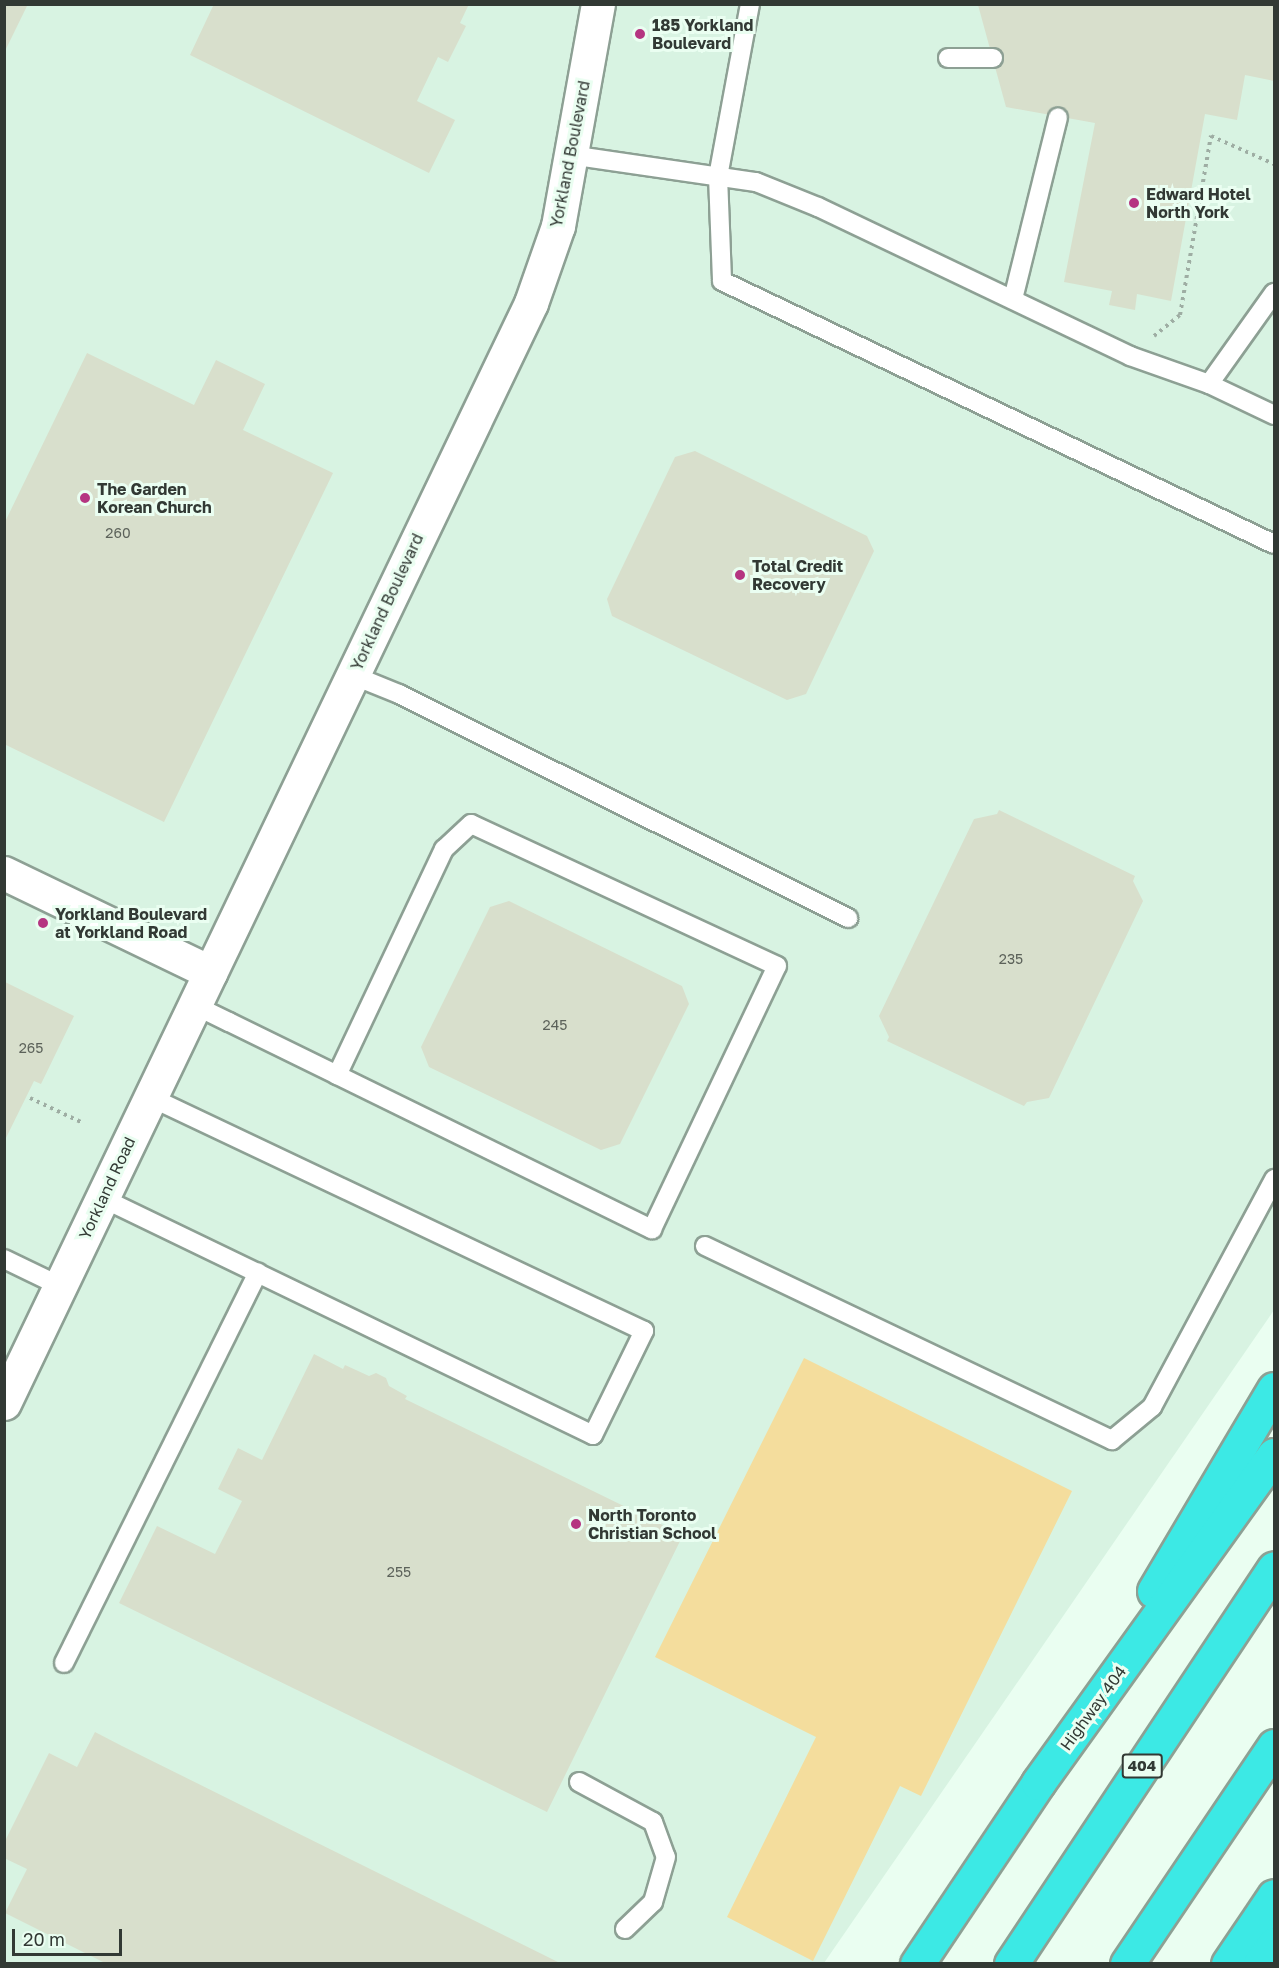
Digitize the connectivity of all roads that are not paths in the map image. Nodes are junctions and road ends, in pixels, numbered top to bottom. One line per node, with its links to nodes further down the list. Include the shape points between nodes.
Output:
1 (598, 4): 6 (street, Yorkland Boulevard)
2 (750, 4): 7 (lane)
3 (948, 58): 4 (lane)
4 (993, 58)
5 (1058, 117): 9 (lane)
6 (570, 155): 7 (lane); 13 (street, Yorkland Boulevard, via 558,226 531,303)
7 (718, 176): 9 (lane, via 756,182 818,207); 12 (lane, via 722,281)
8 (1275, 293): 10 (lane)
9 (1013, 299): 10 (lane, via 1130,356)
10 (1209, 384): 11 (lane)
11 (1275, 415)
12 (1275, 544)
13 (352, 675): 15 (lane, via 399,694); 16 (street, Yorkland Boulevard)
14 (4, 873): 16 (street)
15 (848, 918)
16 (210, 972): 17 (street, Yorkland Road)
17 (194, 1005): 18 (lane); 19 (street, Yorkland Road)
18 (338, 1075): 18 (lane, via 652,1229 777,966 471,824 444,849)
19 (150, 1097): 21 (street, Yorkland Road); 24 (lane, via 644,1331 593,1435)
20 (1275, 1179): 22 (lane, via 1152,1407 1112,1440)
21 (102, 1198): 24 (lane); 25 (street, Yorkland Road)
22 (705, 1246)
23 (4, 1259): 25 (lane)
24 (258, 1273): 30 (lane)
25 (60, 1286): 27 (street, Yorkland Road)
26 (1275, 1389): 33 (highway)
27 (4, 1403)
28 (1275, 1455): 33 (highway, Highway 404)
29 (1275, 1568): 38 (highway, 404)
30 (64, 1664)
31 (1275, 1746): 39 (highway)
32 (579, 1782): 35 (lane, via 653,1822 666,1857 653,1902)
33 (1038, 1783): 37 (highway, Highway 404)
34 (1275, 1896): 40 (highway)
35 (625, 1929)
36 (1275, 1944): 41 (highway)
37 (916, 1964)
38 (1011, 1964)
39 (1127, 1964)
40 (1228, 1964)
41 (1260, 1964)

